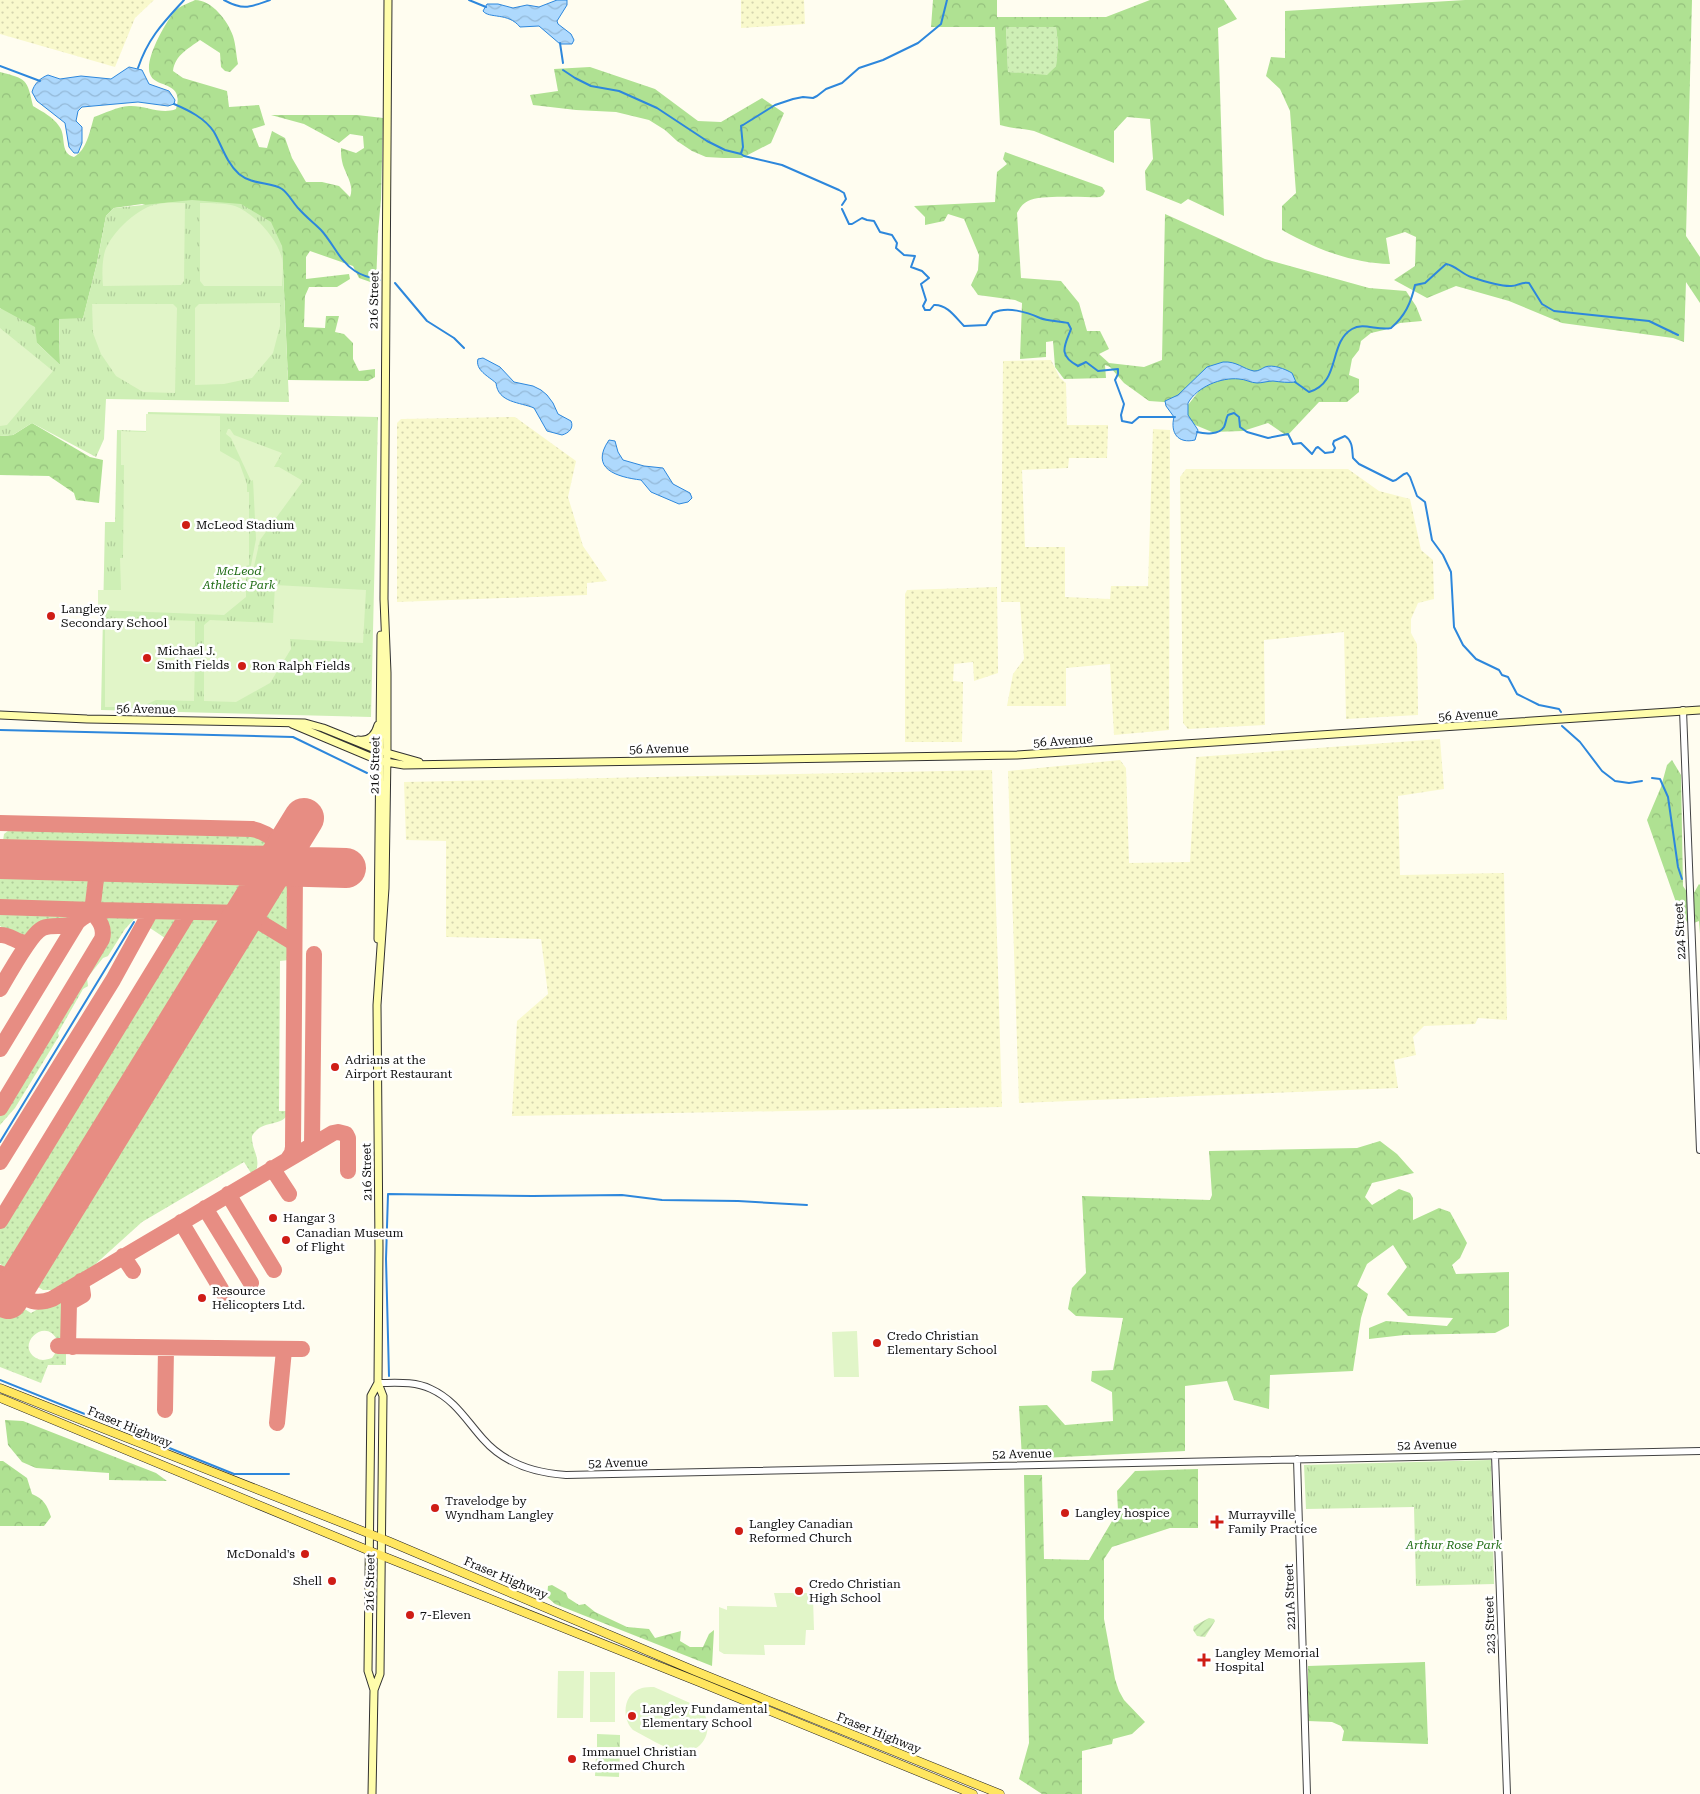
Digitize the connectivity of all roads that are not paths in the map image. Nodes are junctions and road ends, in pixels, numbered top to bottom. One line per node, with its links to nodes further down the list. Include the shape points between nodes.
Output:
1 (388, 0): 2 (main road, 216 Street)
2 (384, 599): 6 (main road, 216 Street); 9 (main road, 216 Street, via 387,673)
3 (1683, 710): 4 (main road, 56 Avenue); 11 (main road, 56 Avenue, via 1017,755); 12 (street, 224 Street)
4 (1700, 710)
5 (0, 715): 7 (main road, 56 Avenue)
6 (380, 715): 8 (main road, via 371,738 361,741); 9 (main road, 216 Street)
7 (292, 724): 8 (main road, 56 Avenue, via 323,728); 10 (main road, 56 Avenue)
8 (349, 739): 9 (main road, 56 Avenue)
9 (383, 752): 10 (main road, 216 Street); 11 (main road, 56 Avenue)
10 (383, 762): 11 (main road, 56 Avenue); 13 (main road, 216 Street, via 377,922)
11 (427, 764)
12 (1700, 1150)
13 (378, 1383): 18 (street, 52 Avenue, via 412,1383 430,1388 453,1402 495,1450 519,1465 549,1474); 19 (main road, 216 Street, via 371,1396); 20 (main road, 216 Street, via 383,1396)
14 (0, 1388): 19 (main road, Fraser Highway)
15 (0, 1398): 21 (main road, Fraser Highway)
16 (1700, 1451): 17 (street, 52 Avenue)
17 (1495, 1455): 18 (street, 52 Avenue); 28 (street, 223 Street)
18 (1297, 1459): 27 (street, 221A Street)
19 (370, 1534): 20 (main road, Fraser Highway); 21 (main road, 216 Street)
20 (382, 1539): 22 (main road, 216 Street); 26 (main road, Fraser Highway, via 695,1671)
21 (370, 1551): 22 (main road, Fraser Highway); 23 (main road, 216 Street, via 368,1671)
22 (382, 1556): 23 (main road, 216 Street, via 380,1674); 25 (main road, Fraser Highway)
23 (374, 1690): 24 (main road, 216 Street)
24 (372, 1794)
25 (973, 1794)
26 (1000, 1794)
27 (1307, 1794)
28 (1507, 1794)

